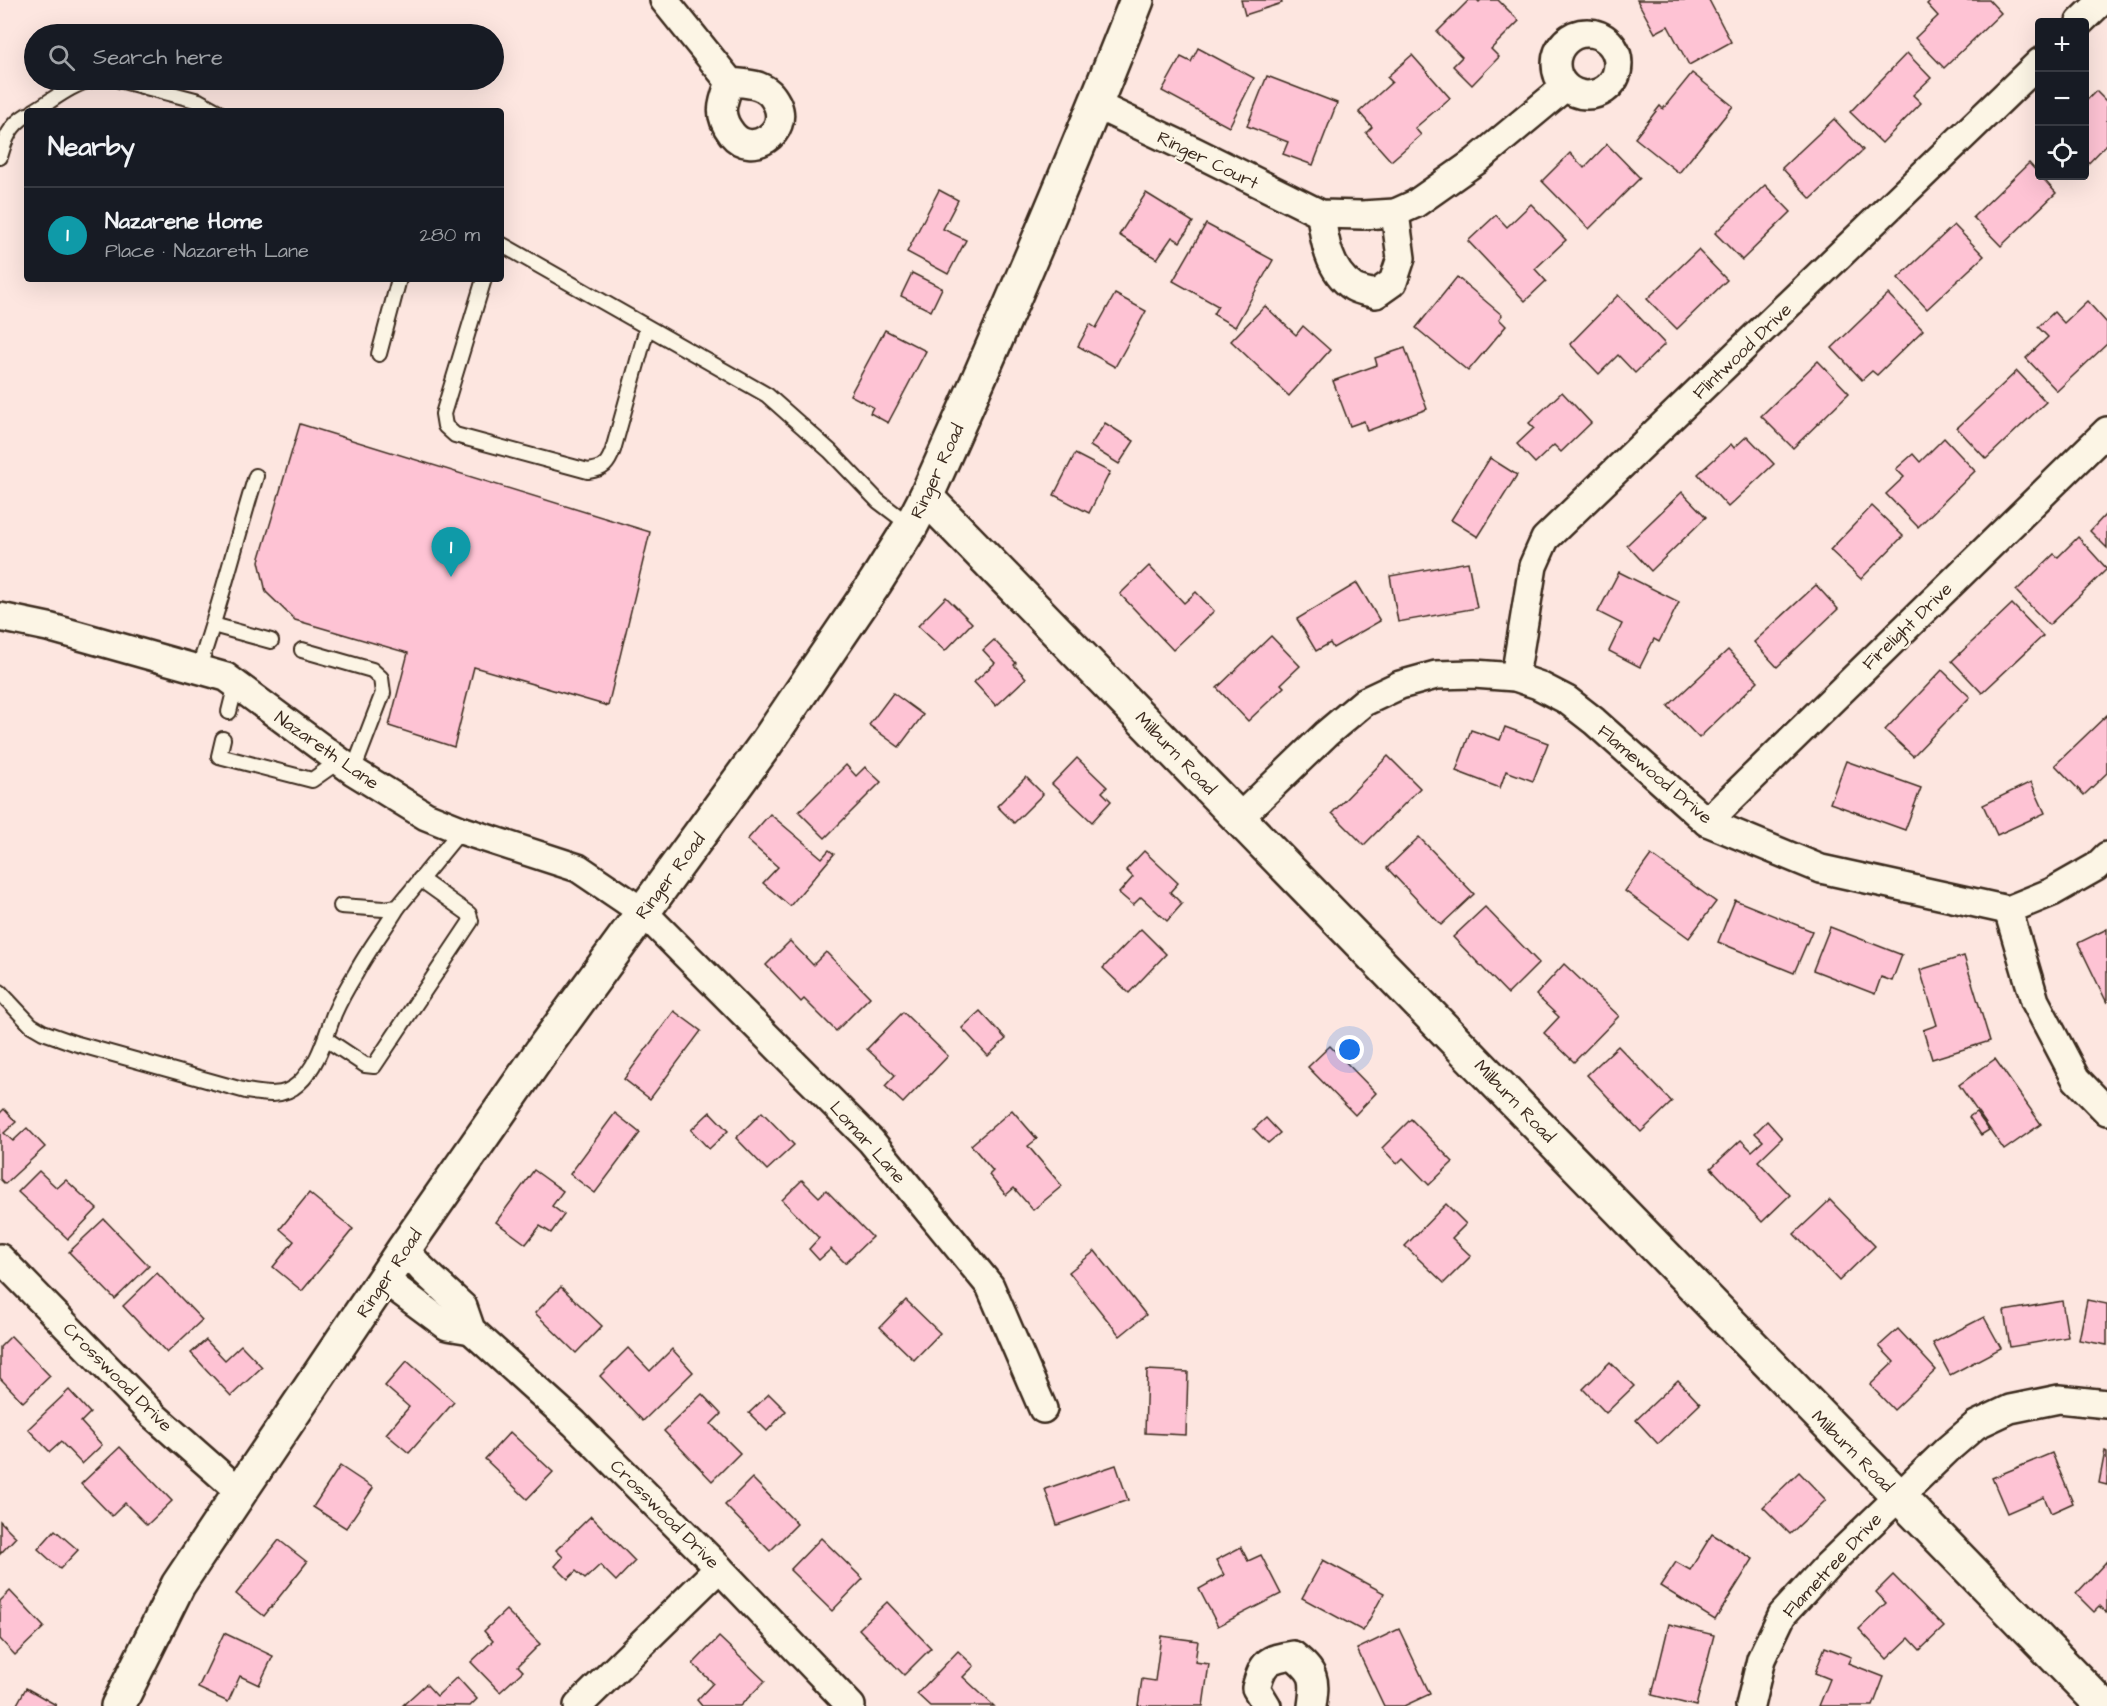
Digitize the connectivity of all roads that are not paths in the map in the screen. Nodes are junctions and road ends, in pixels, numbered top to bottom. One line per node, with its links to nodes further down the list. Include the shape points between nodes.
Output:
1 (664, 0): 6 (street)
2 (1137, 0): 10 (street, Ringer Road)
3 (2103, 0): 4 (street)
4 (2084, 18)
5 (2035, 67): 32 (street, Flintwood Drive, via 1545,539 1533,566)
6 (730, 82)
7 (1565, 87): 16 (street, Ringer Court, via 1476,161 1415,204)
8 (68, 90): 11 (lane)
9 (157, 90): 12 (lane)
10 (1096, 105): 17 (street, Ringer Court); 25 (street, Ringer Road)
11 (39, 108)
12 (212, 108)
13 (24, 118): 14 (lane)
14 (3, 136): 15 (lane)
15 (0, 157)
16 (1395, 213): 17 (street, Ringer Court); 17 (street, via 1401,258 1393,282 1376,294 1354,288 1340,276 1324,244)
17 (1322, 214)
18 (504, 246): 21 (lane)
19 (398, 282): 22 (lane)
20 (483, 282): 21 (lane, via 443,414 445,426 455,435 588,471 601,470 613,450)
21 (648, 328): 26 (lane, via 767,395 830,451 878,501)
22 (379, 354)
23 (2107, 430): 38 (street, Firelight Drive)
24 (256, 476): 28 (lane)
25 (926, 497): 26 (street, Ringer Road); 37 (street, Milburn Road)
26 (911, 526): 45 (street, Ringer Road, via 765,745)
27 (0, 617): 31 (street, Nazareth Lane)
28 (213, 625): 29 (lane); 31 (lane)
29 (270, 641)
30 (302, 650): 36 (lane, via 372,670 381,678 383,693)
31 (198, 670): 33 (street, Nazareth Lane, via 226,677)
32 (1515, 677): 37 (street, Flamewood Drive, via 1436,675 1400,685 1364,702); 38 (street, Flamewood Drive, via 1567,700)
33 (236, 684): 34 (lane); 36 (street, Nazareth Lane)
34 (229, 712)
35 (223, 739): 36 (lane, via 219,756 312,780)
36 (346, 766): 39 (street, Nazareth Lane, via 426,816)
37 (1239, 818): 56 (street, Milburn Road)
38 (1707, 822): 44 (street, Flamewood Drive, via 1821,869)
39 (461, 830): 41 (lane); 45 (street, Nazareth Lane, via 578,868)
40 (2107, 856): 44 (street, via 2096,867 2052,892)
41 (420, 879): 43 (lane); 47 (lane, via 470,914 471,921 374,1066 365,1065)
42 (341, 906): 43 (lane)
43 (399, 907): 47 (lane, via 357,970)
44 (2008, 910): 48 (street, via 2035,1001 2076,1080)
45 (643, 912): 49 (street, Ringer Road); 54 (street, Lomar Lane, via 871,1141 990,1286)
46 (0, 992): 47 (lane, via 43,1032 211,1082 266,1094 284,1093 298,1085)
47 (326, 1039)
48 (2107, 1111)
49 (404, 1249): 51 (street, Ringer Road); 52 (street, Crosswood Drive, via 463,1307)
50 (2, 1263): 55 (street, Crosswood Drive, via 154,1416)
51 (385, 1280): 52 (street, Crosswood Drive, via 447,1326); 55 (street, Ringer Road)
52 (471, 1330): 57 (street, Crosswood Drive, via 574,1423)
53 (2107, 1404): 56 (street, Flametree Drive, via 2059,1399 2010,1409 1976,1425)
54 (1043, 1409)
55 (240, 1492): 58 (street, Ringer Road, via 178,1585)
56 (1898, 1496): 63 (street, Flametree Drive, via 1782,1615 1761,1659); 64 (street, Milburn Road)
57 (719, 1568): 59 (street); 60 (street, Crosswood Drive)
58 (118, 1706)
59 (578, 1706)
60 (851, 1706)
61 (1267, 1706): 62 (street, via 1256,1688 1260,1670 1272,1659 1293,1655 1308,1668 1315,1684)
62 (1312, 1706)
63 (1750, 1706)
64 (2103, 1706)

